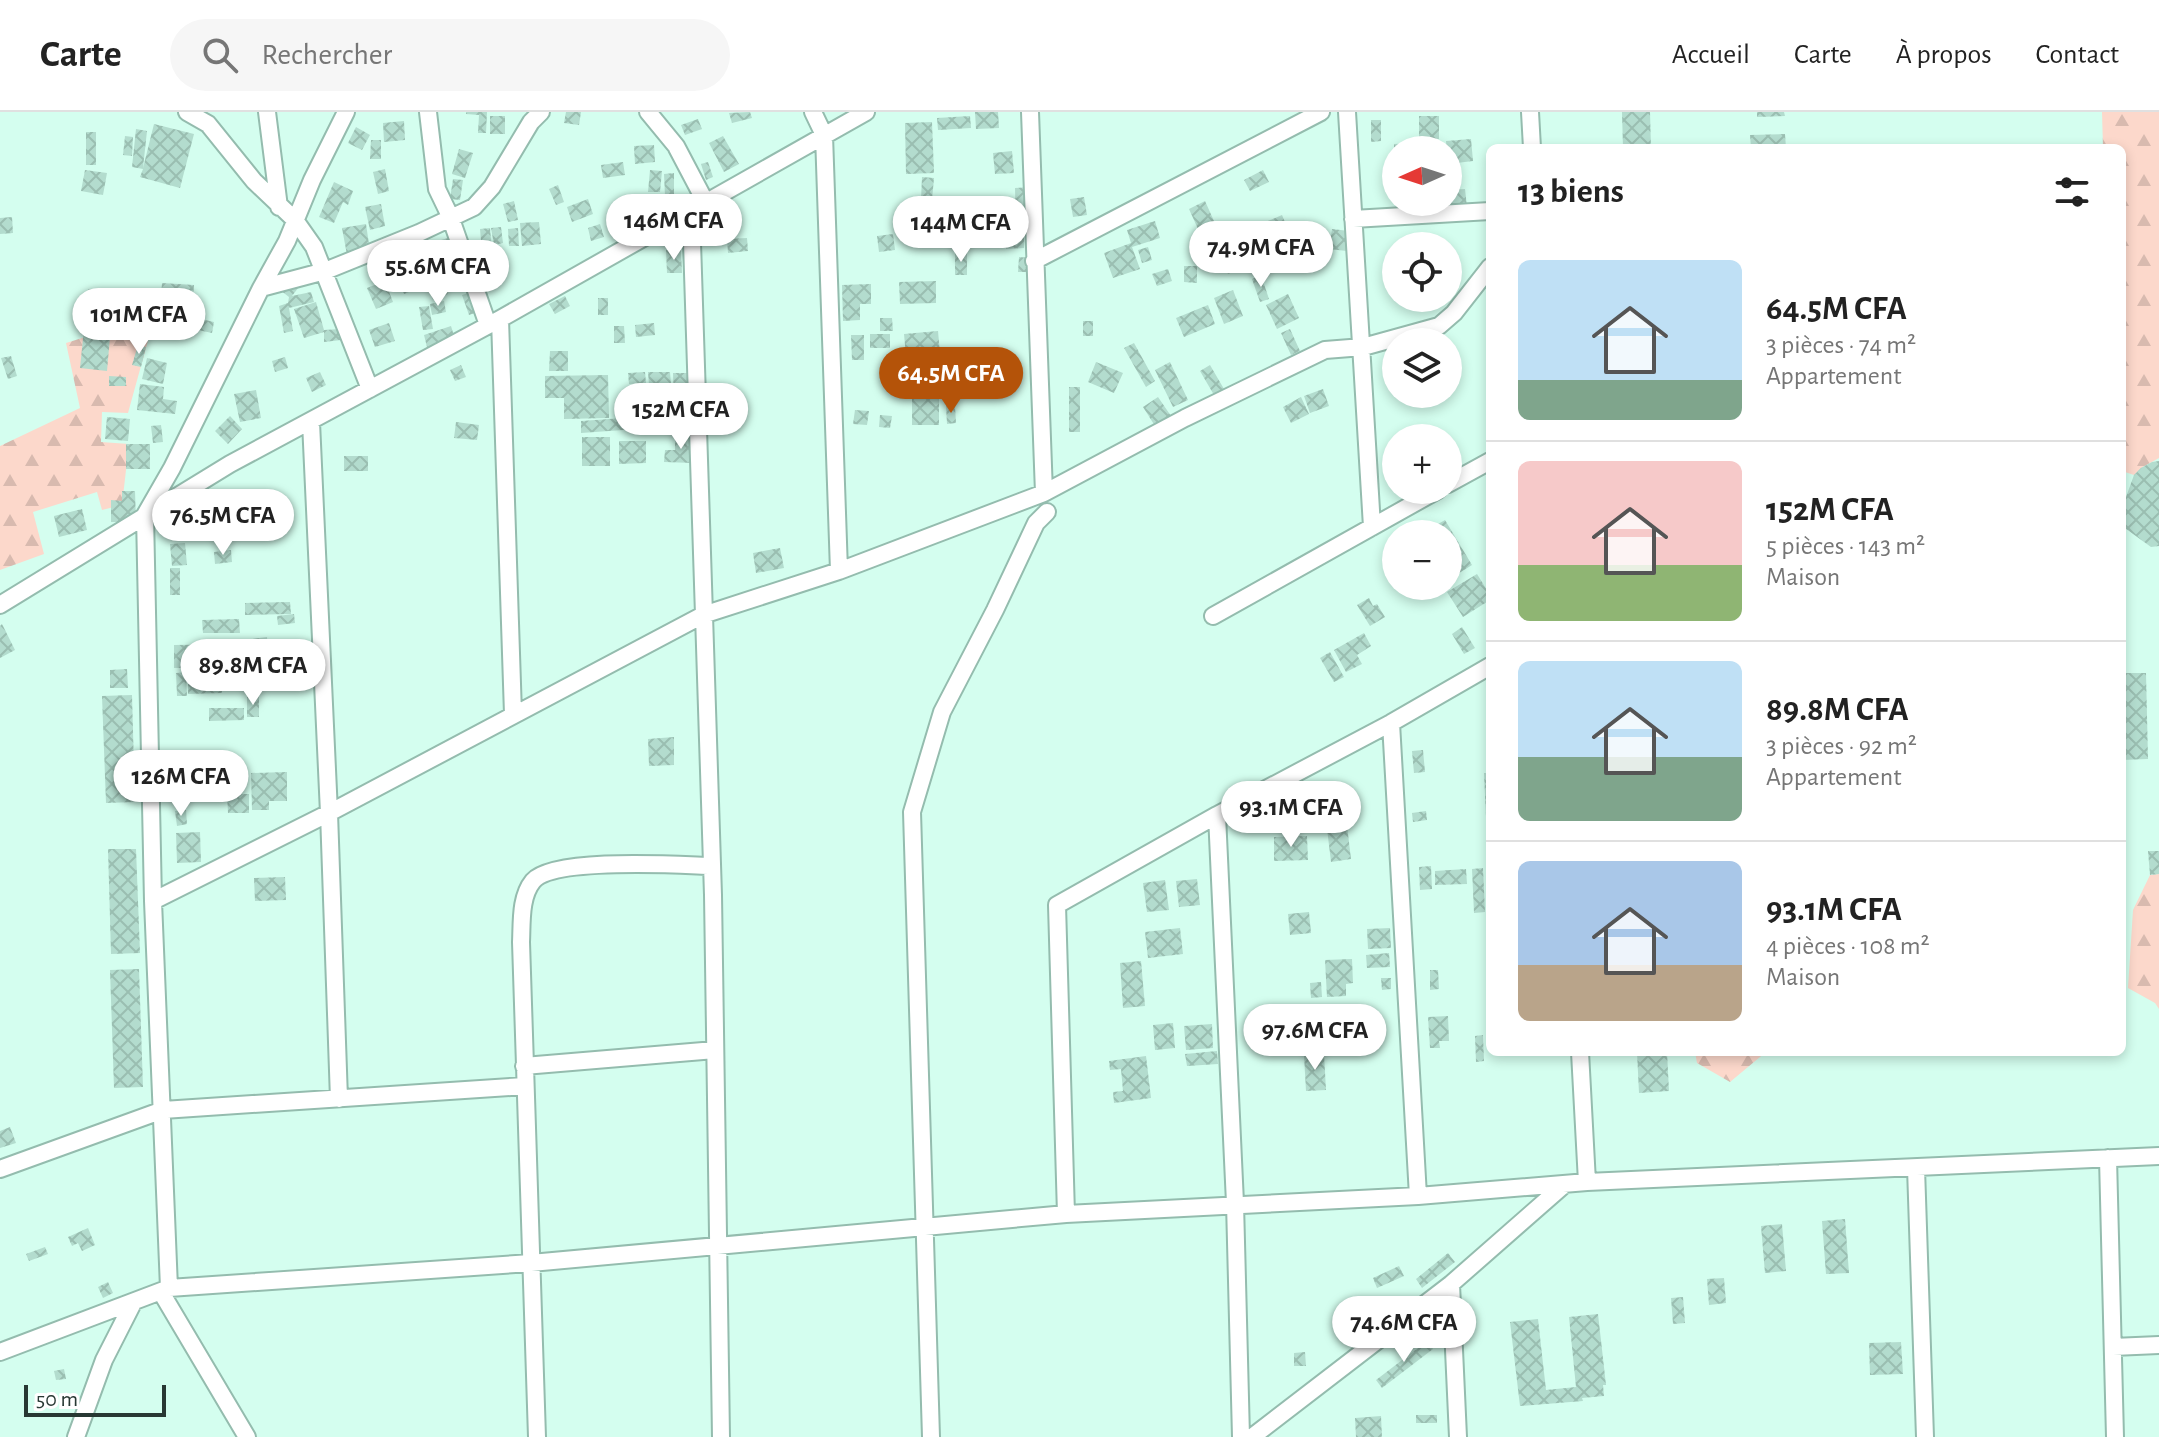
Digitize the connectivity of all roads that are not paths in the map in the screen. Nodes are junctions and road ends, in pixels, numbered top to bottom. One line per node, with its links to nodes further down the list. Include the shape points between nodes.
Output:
1 (187, 112): 15 (street, via 208,124)
2 (267, 112): 15 (street)
3 (346, 112): 20 (street)
4 (428, 112): 18 (street, via 437,189)
5 (541, 112): 18 (street, via 492,187 474,207)
6 (648, 112): 16 (street, via 676,146)
7 (813, 112): 13 (street)
8 (866, 112): 13 (street)
9 (1030, 112): 21 (street)
10 (1321, 112): 21 (street)
11 (1347, 112): 19 (street)
12 (1530, 112): 14 (street)
13 (824, 135): 16 (street); 36 (street)
14 (1532, 144)
15 (279, 207): 20 (street)
16 (698, 207): 25 (street); 38 (street)
17 (1486, 211): 19 (street)
18 (450, 216): 22 (street); 25 (street)
19 (1353, 219): 26 (street)
20 (295, 220): 22 (street); 24 (street)
21 (1034, 261): 31 (street)
22 (325, 271): 24 (street); 27 (street)
23 (1486, 272): 26 (street, via 1439,326)
24 (261, 288): 34 (street)
25 (494, 322): 27 (street); 41 (street)
26 (1363, 347): 31 (street, via 1325,350); 35 (street)
27 (370, 389): 28 (street)
28 (311, 422): 34 (street); 43 (street)
29 (1486, 463): 30 (street)
30 (1462, 476)
31 (1044, 493): 36 (street)
32 (1413, 504): 35 (street)
33 (1047, 512): 62 (street, via 1036,523 942,712 912,812)
34 (145, 515): 37 (street); 46 (street)
35 (1372, 527): 39 (street)
36 (839, 571): 38 (street)
37 (0, 605)
38 (703, 615): 41 (street); 45 (street)
39 (1213, 616)
40 (1486, 668): 42 (street)
41 (513, 714): 43 (street)
42 (1391, 723): 44 (street); 59 (street)
43 (329, 813): 46 (street); 51 (street)
44 (1217, 815): 60 (street); 61 (street, via 1057,905)
45 (711, 866): 47 (street); 49 (street, via 593,865 538,876 526,894 522,927)
46 (153, 901): 52 (street)
47 (715, 1050): 49 (street); 63 (street)
48 (1580, 1056): 57 (street)
49 (524, 1066): 50 (street)
50 (525, 1086): 51 (street); 64 (street)
51 (339, 1099): 52 (street)
52 (163, 1110): 56 (street); 66 (street)
53 (2159, 1156): 54 (street)
54 (2108, 1158): 55 (street); 69 (street)
55 (1916, 1168): 57 (street); 79 (street)
56 (0, 1169)
57 (1587, 1182): 58 (street)
58 (1565, 1184): 59 (street); 65 (street)
59 (1418, 1196): 60 (street)
60 (1235, 1203): 61 (street); 76 (street)
61 (1066, 1214): 62 (street)
62 (925, 1228): 63 (street); 75 (street)
63 (717, 1244): 64 (street); 74 (street)
64 (531, 1263): 66 (street); 73 (street)
65 (1451, 1284): 77 (street); 78 (street)
66 (165, 1290): 67 (street); 72 (street)
67 (133, 1303): 70 (street); 71 (street, via 104,1360)
68 (2159, 1345): 69 (street)
69 (2113, 1347): 80 (street)
70 (0, 1352)
71 (76, 1437)
72 (247, 1437)
73 (537, 1437)
74 (721, 1437)
75 (931, 1437)
76 (1241, 1437)
77 (1252, 1437)
78 (1458, 1437)
79 (1925, 1437)
80 (2115, 1437)

